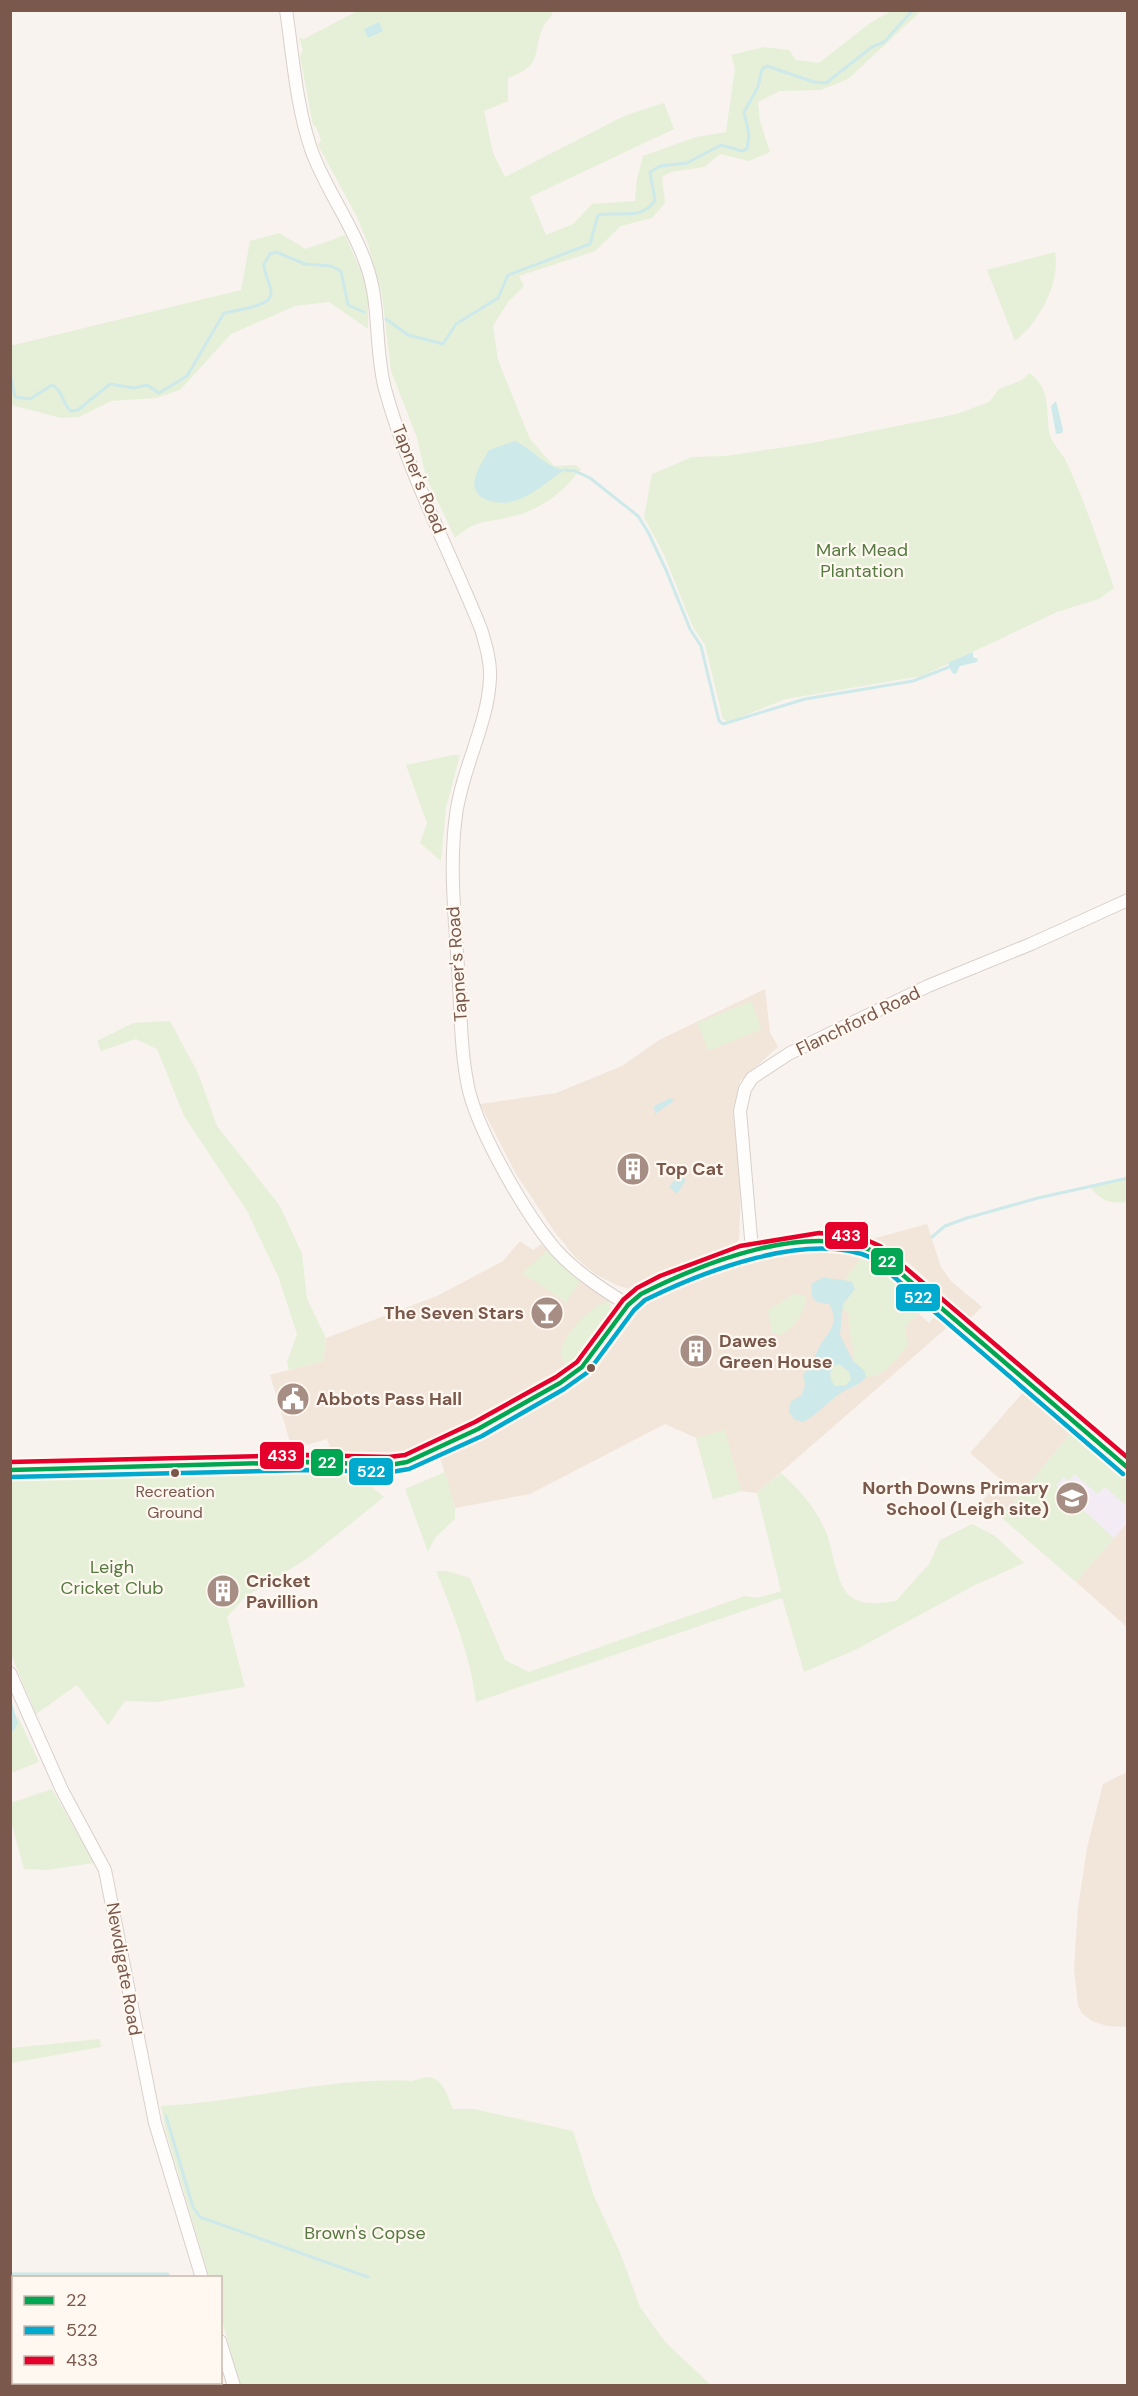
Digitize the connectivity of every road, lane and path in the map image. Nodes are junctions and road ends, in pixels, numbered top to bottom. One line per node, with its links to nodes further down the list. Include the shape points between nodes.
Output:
1 (286, 10): 4 (street, Tapner's Road, via 298,95 312,152 357,241 373,286 382,372 390,404 414,475 466,591 488,655 488,696 461,784 452,842 453,906 468,1089 484,1133 553,1245 580,1273)
2 (1128, 900): 3 (street, Flanchford Road, via 847,1025 790,1053 752,1078 740,1111)
3 (752, 1250): 4 (street, via 663,1283); 5 (street, via 837,1240 876,1252)
4 (628, 1305): 6 (street, via 582,1367 478,1429 407,1462)
5 (1128, 1468)
6 (10, 1470)
7 (10, 1674): 8 (street, Newdigate Road, via 62,1790 105,1870 155,2123)
8 (202, 2276)
9 (222, 2347): 10 (street)
10 (234, 2385)

